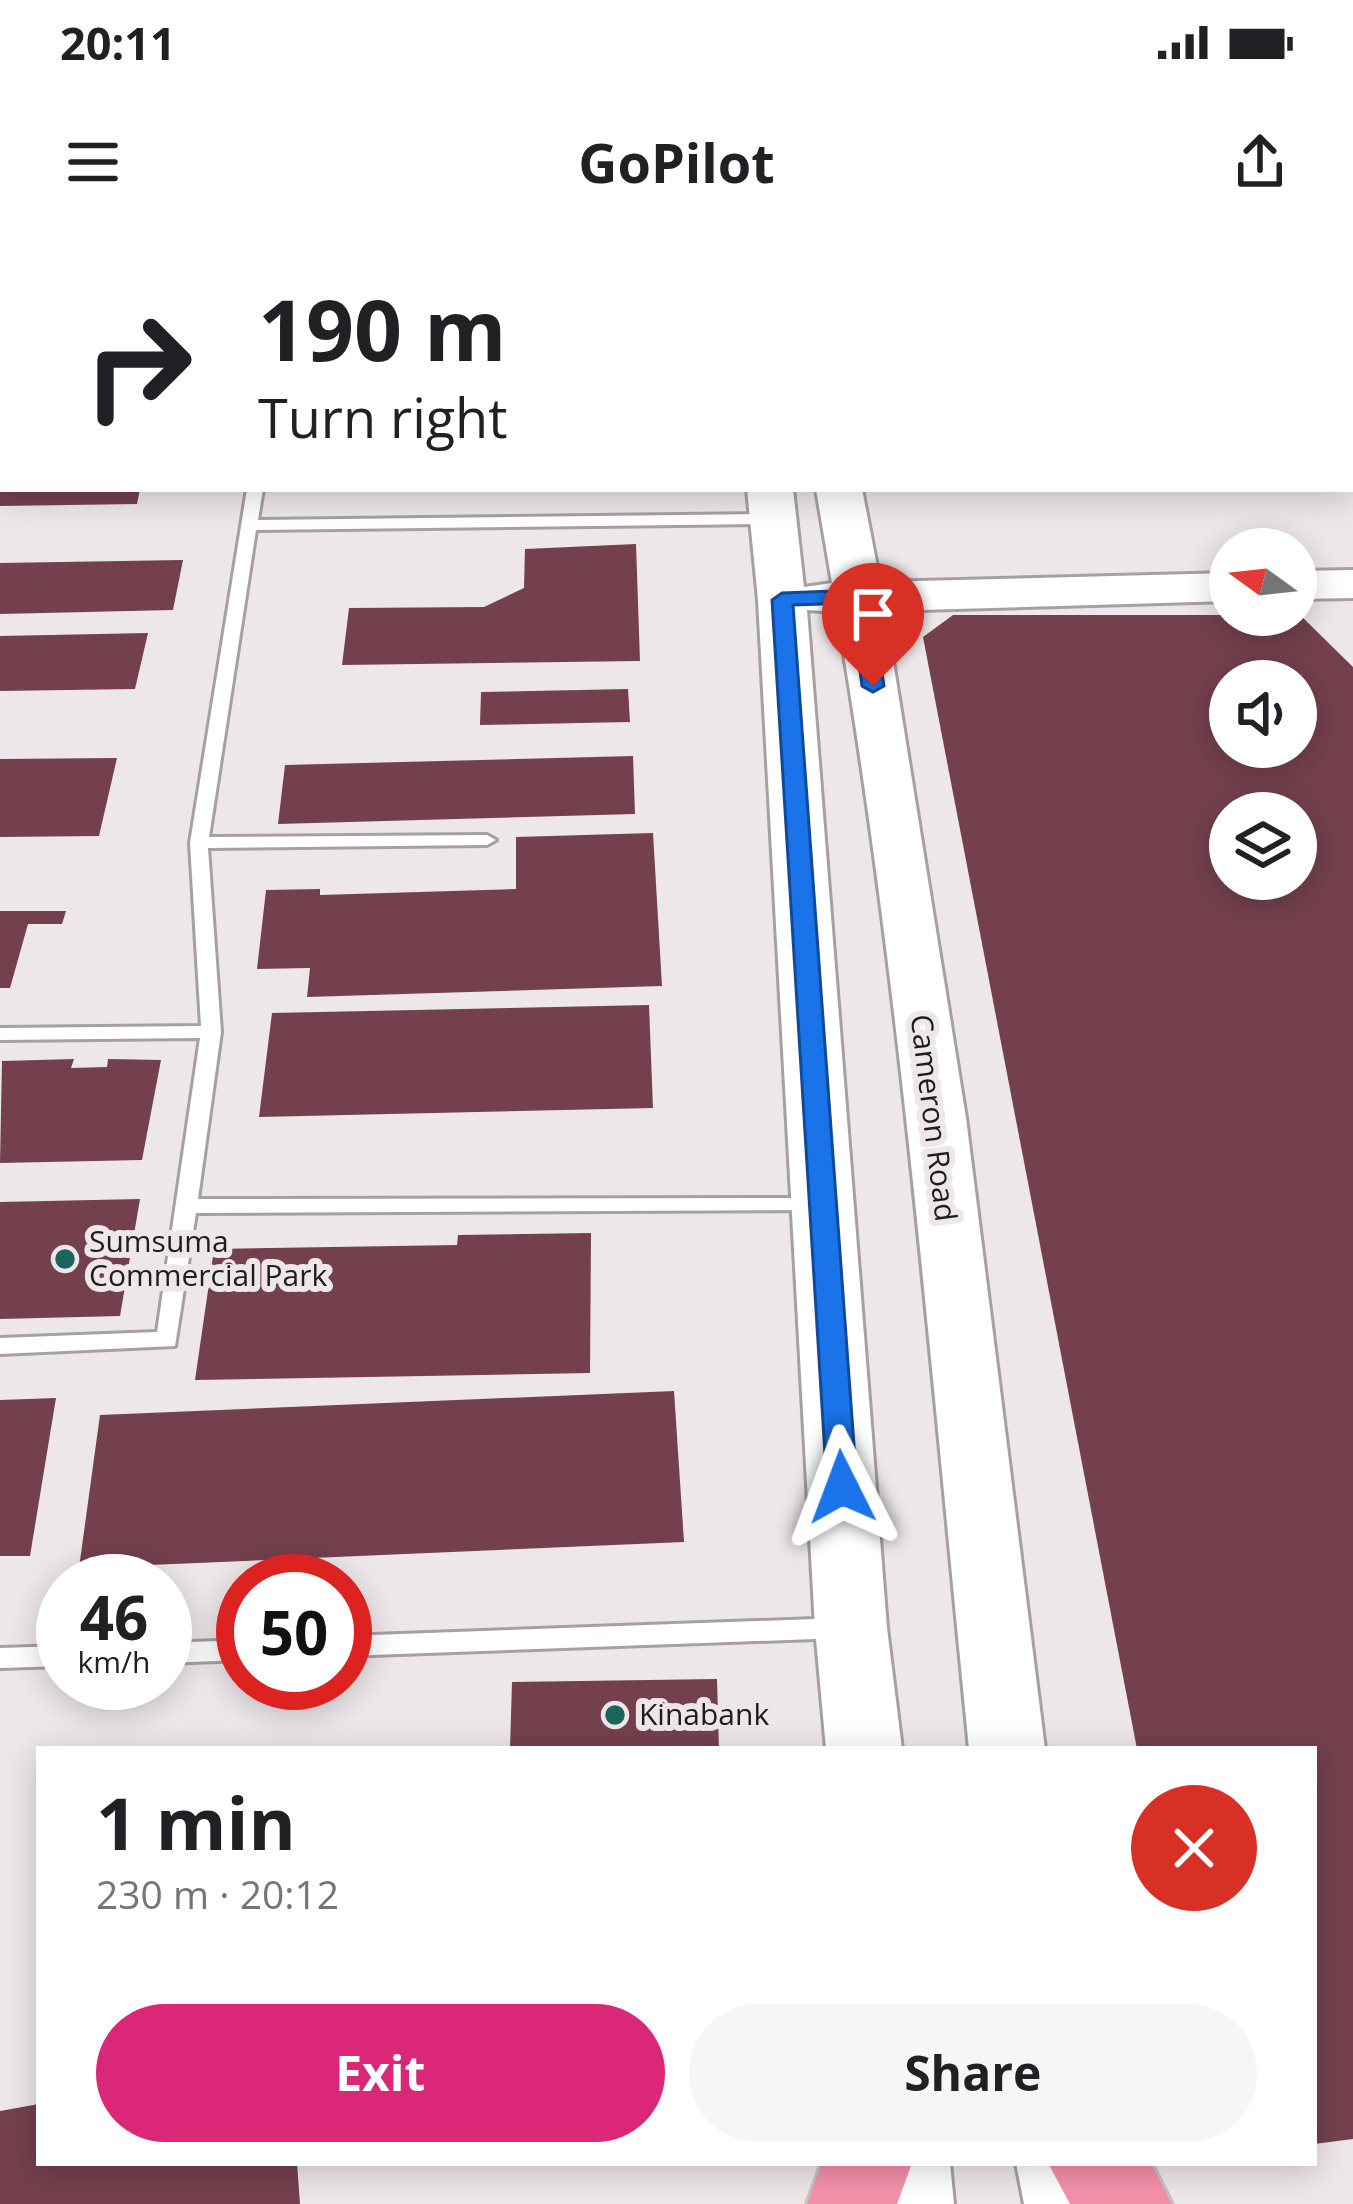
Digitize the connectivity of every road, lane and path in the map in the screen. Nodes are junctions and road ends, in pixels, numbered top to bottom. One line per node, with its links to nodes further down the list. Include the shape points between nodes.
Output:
1 (255, 492): 4 (lane)
2 (840, 492): 8 (main road, Cameron Road)
3 (772, 504): 4 (lane); 9 (main road)
4 (251, 526): 11 (lane)
5 (1353, 584): 6 (main road)
6 (1317, 585)
7 (1209, 588): 8 (main road)
8 (860, 596): 9 (main road); 22 (main road, Cameron Road, via 937,1132)
9 (782, 600): 14 (main road)
10 (488, 840): 11 (lane)
11 (199, 843): 12 (lane)
12 (211, 1033): 13 (lane); 15 (lane)
13 (0, 1034)
14 (825, 1205): 15 (lane); 17 (main road)
15 (189, 1206): 16 (lane, via 167,1340)
16 (0, 1346)
17 (851, 1628): 18 (lane); 21 (main road)
18 (372, 1645)
19 (36, 1657): 20 (lane)
20 (0, 1658)
21 (864, 1746)
22 (1007, 1746)
23 (866, 2166): 27 (highway)
24 (907, 2166): 28 (main road)
25 (1060, 2166): 29 (main road)
26 (1095, 2166): 30 (highway)
27 (851, 2204)
28 (911, 2204)
29 (1067, 2204)
30 (1127, 2204)

